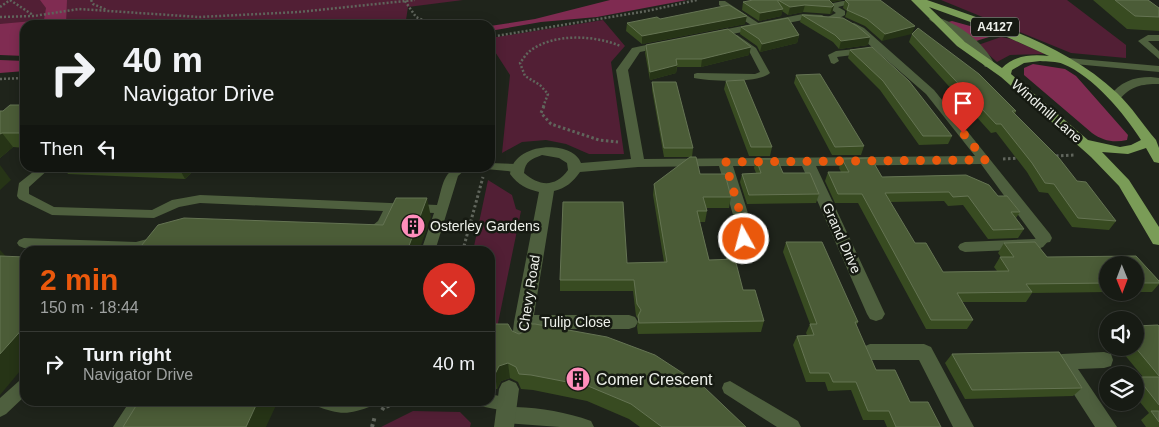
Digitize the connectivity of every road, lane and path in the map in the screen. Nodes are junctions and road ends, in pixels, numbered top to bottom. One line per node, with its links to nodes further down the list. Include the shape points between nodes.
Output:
1 (10, 0): 9 (path); 11 (path)
2 (91, 0): 10 (path)
3 (415, 0): 6 (path)
4 (698, 0): 18 (path)
5 (917, 0): 15 (main road, A4127); 26 (main road, A4127, via 1020,37)
6 (405, 1): 10 (path, via 299,12 199,17); 14 (path)
7 (722, 3): 16 (lane)
8 (843, 3): 13 (lane, via 832,6 842,13)
9 (0, 7)
10 (109, 12): 11 (path, via 79,9)
11 (34, 16): 12 (path)
12 (0, 17)
13 (831, 19): 16 (street, via 803,18); 22 (street, via 860,30)
14 (420, 20)
15 (934, 20): 27 (street, via 972,43 987,56)
16 (759, 26): 17 (street)
17 (729, 32): 19 (street); 30 (lane, via 753,50 765,73 756,77)
18 (495, 36)
19 (701, 38)
20 (1159, 38): 24 (lane, via 1142,41)
21 (682, 41): 23 (street)
22 (882, 49): 25 (lane, via 832,55); 42 (street, via 930,92)
23 (633, 53): 37 (street, via 622,70); 37 (path, via 613,42 586,38 553,40 531,49 520,63 525,76 548,94 541,113 551,124 599,140)
24 (1159, 56)
25 (834, 61)
26 (1068, 61): 28 (street); 29 (main road, via 1024,58 1006,68); 34 (main road, A4127)
27 (990, 65): 29 (main road, Windmill Lane)
28 (1159, 69)
29 (1005, 75): 36 (main road, Windmill Lane)
30 (697, 76)
31 (20, 78): 32 (path)
32 (0, 79)
33 (1159, 81): 34 (street, via 1143,80 1124,85)
34 (1115, 98): 35 (main road, A4127)
35 (1149, 140): 36 (main road, via 1141,148 1126,151); 41 (main road, A4127)
36 (1084, 143): 38 (main road, Windmill Lane)
37 (634, 144): 45 (street)
38 (1096, 154): 39 (path); 57 (main road, Windmill Lane, via 1124,183)
39 (1050, 156)
40 (1022, 158): 42 (path)
41 (1159, 159)
42 (985, 160): 44 (street); 56 (street)
43 (725, 162): 44 (street); 45 (street); 64 (street, via 745,229 744,239)
44 (807, 162): 65 (street, Grand Drive)
45 (638, 163): 47 (street)
46 (495, 168): 48 (lane)
47 (576, 168): 48 (street, via 563,154 541,152 524,158); 51 (street, via 568,181)
48 (517, 171): 51 (street, via 524,182); 62 (path, via 483,177)
49 (39, 172): 52 (lane, via 23,186 23,196 52,211 154,214 176,204 200,199)
50 (456, 172): 53 (lane)
51 (547, 188): 67 (street, Chevy Road)
52 (391, 207): 53 (lane); 54 (lane, via 379,228)
53 (442, 208): 61 (lane)
54 (356, 236)
55 (165, 238): 60 (lane)
56 (1044, 238): 63 (lane, via 1038,244)
57 (1159, 240)
58 (24, 243): 59 (lane)
59 (108, 246)
60 (142, 246)
61 (430, 246)
62 (464, 246)
63 (965, 247)
64 (734, 258)
65 (876, 314)
66 (629, 322): 67 (street, Tulip Close)
67 (522, 331)
68 (870, 352): 83 (street, via 924,352)
69 (1104, 360): 84 (street, via 1062,362)
70 (730, 388): 82 (lane)
71 (20, 391): 77 (lane)
72 (495, 404): 78 (lane)
73 (137, 406): 79 (lane)
74 (333, 406): 75 (lane)
75 (346, 406)
76 (388, 406): 80 (path, via 375,416)
77 (0, 409)
78 (507, 409): 81 (lane)
79 (122, 427)
80 (372, 427)
81 (585, 427)
82 (792, 427)
83 (964, 427)
84 (1107, 427)

